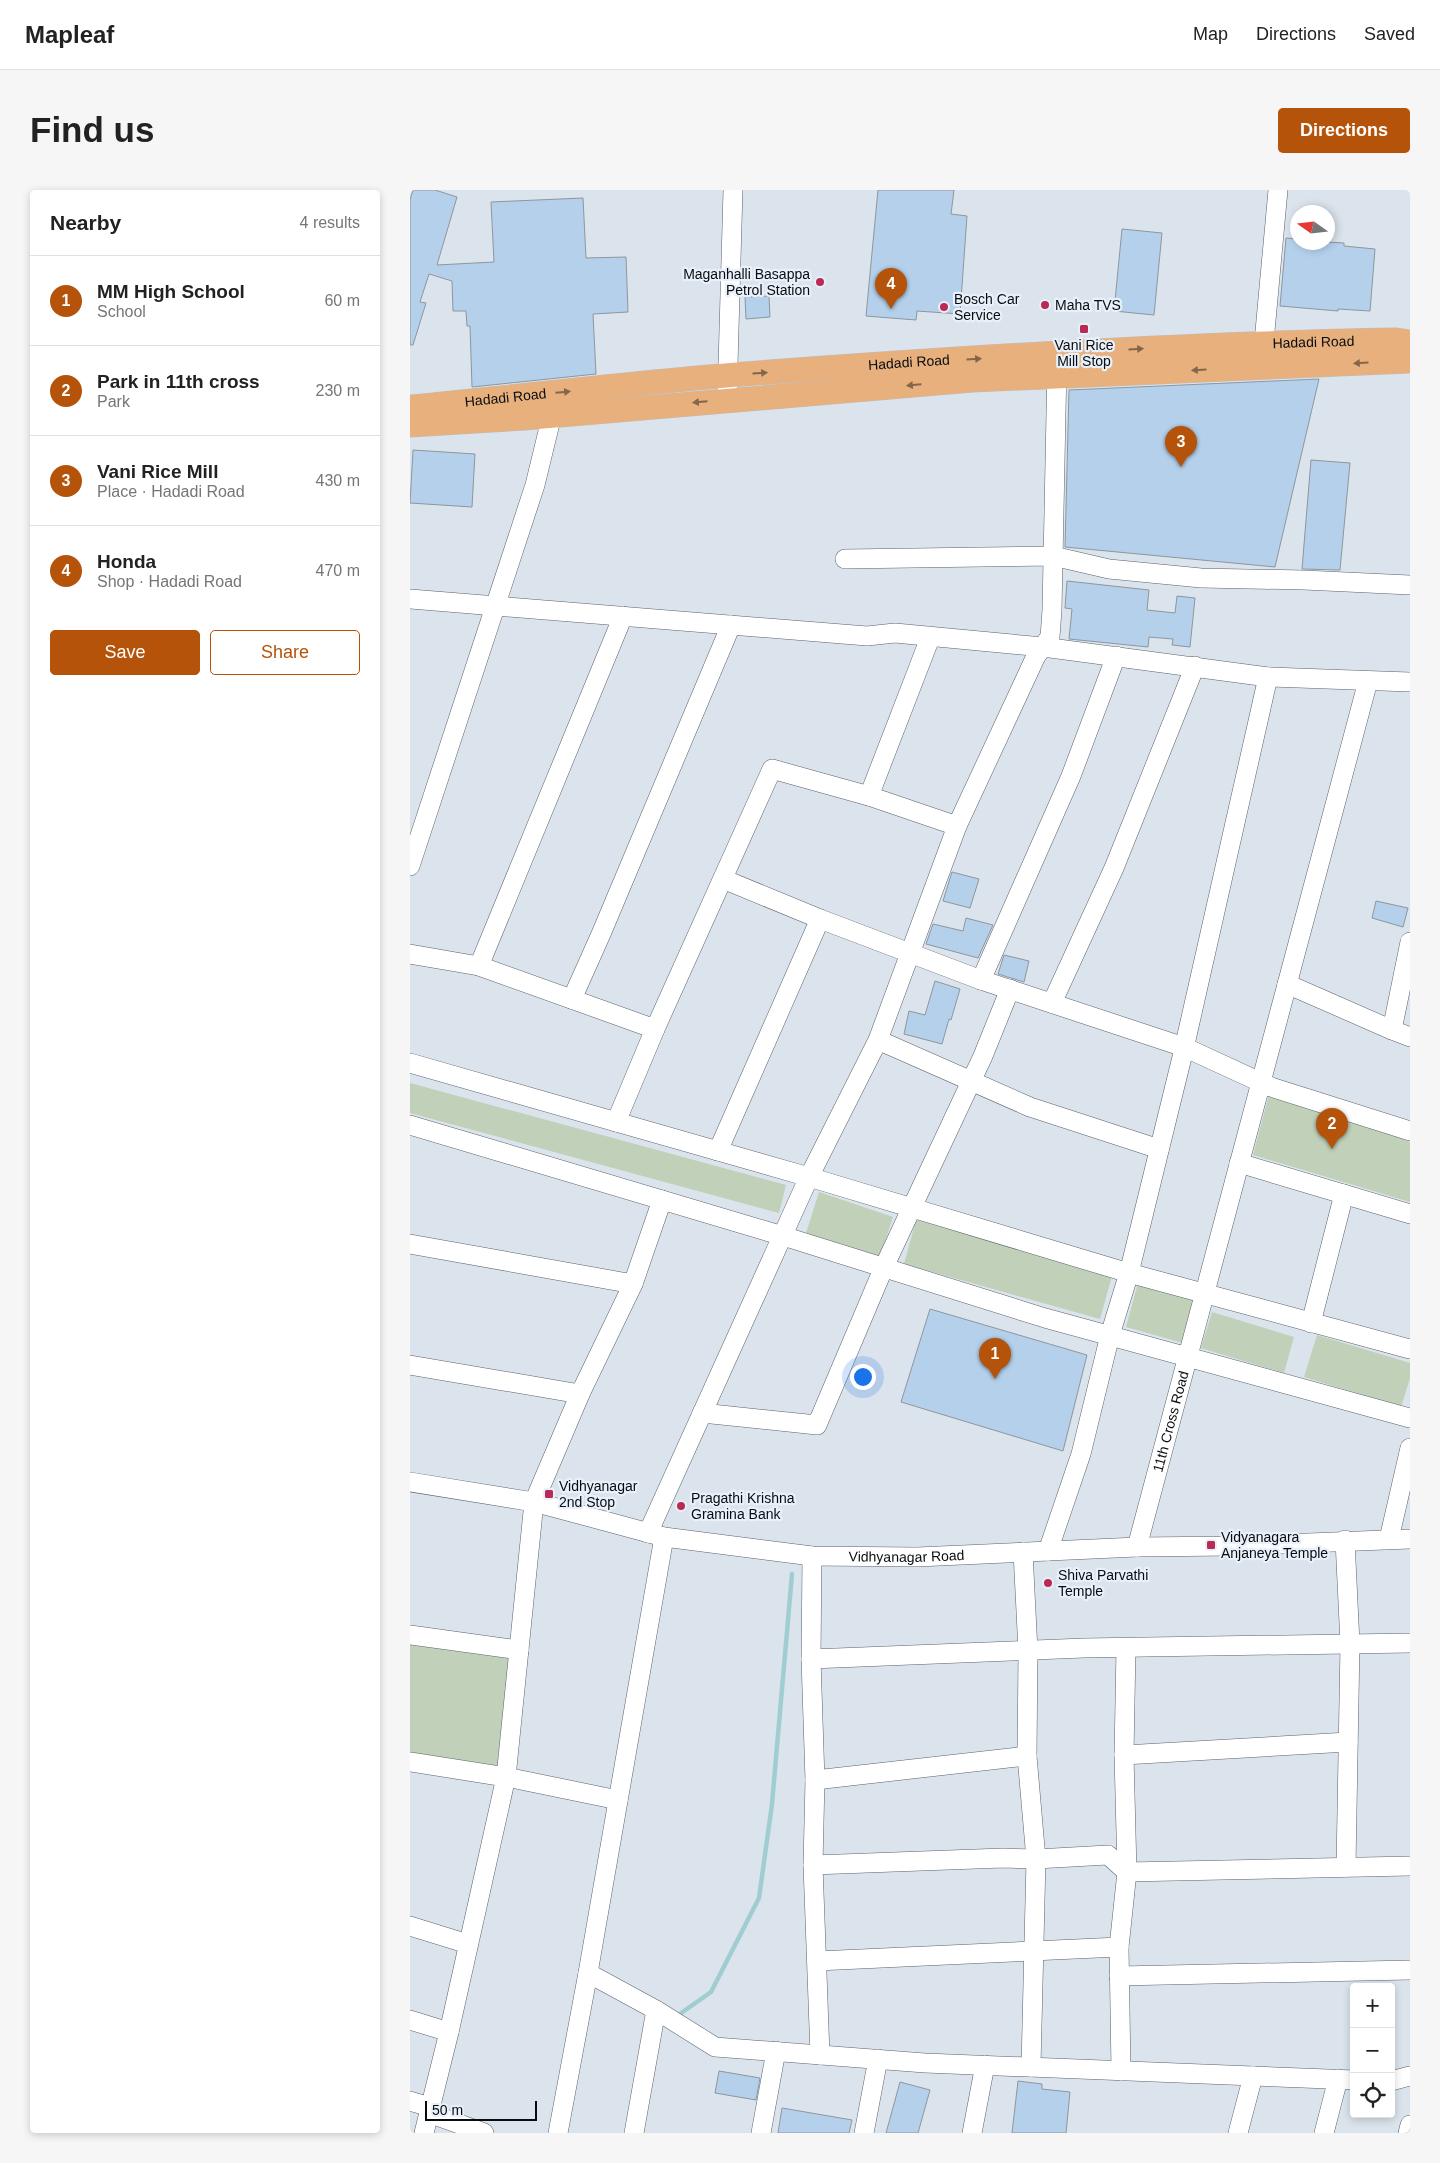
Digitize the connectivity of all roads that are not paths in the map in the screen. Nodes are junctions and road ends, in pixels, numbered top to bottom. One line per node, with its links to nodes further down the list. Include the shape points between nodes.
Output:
1 (732, 190): 7 (street)
2 (1278, 190): 3 (street)
3 (1264, 342): 4 (main road, Hadadi Road); 5 (main road, Hadadi Road, one-way to 3)
4 (1410, 342)
5 (1056, 353): 7 (main road, Hadadi Road, one-way to 5); 8 (street)
6 (1410, 361): 8 (main road, one-way to 8)
7 (728, 376): 9 (street); 10 (main road, Hadadi Road, one-way to 7)
8 (1057, 376): 9 (main road, one-way to 9); 13 (street)
9 (727, 400): 11 (main road, one-way to 11)
10 (410, 407)
11 (552, 415): 12 (main road); 17 (street, via 535,485)
12 (410, 425)
13 (1053, 556): 14 (street); 15 (street, via 1109,570 1201,578); 21 (street, via 1050,637)
14 (845, 559)
15 (1410, 585)
16 (410, 598): 17 (street)
17 (495, 607): 18 (street); 29 (street)
18 (623, 616): 19 (street); 35 (street)
19 (731, 624): 20 (street, via 867,636 895,633); 39 (street)
20 (930, 638): 21 (street); 27 (street)
21 (1043, 647): 22 (street); 28 (street)
22 (1116, 656): 23 (street); 36 (street, via 1072,776)
23 (1195, 666): 24 (street); 40 (street, via 1114,868)
24 (1268, 676): 25 (street); 45 (street)
25 (1368, 681): 26 (street); 37 (street, 11th Cross Road)
26 (1410, 682)
27 (869, 796): 28 (street); 30 (street, via 772,769)
28 (957, 826): 33 (street)
29 (410, 866)
30 (723, 879): 31 (street); 41 (street)
31 (820, 919): 33 (street); 53 (street)
32 (1410, 942): 42 (street)
33 (911, 953): 36 (street); 44 (street)
34 (410, 954): 35 (street)
35 (479, 966): 39 (street)
36 (981, 980): 38 (street)
37 (1287, 984): 42 (street); 48 (street, 11th Cross Road)
38 (1010, 990): 40 (street); 47 (street)
39 (572, 999): 41 (street)
40 (1052, 1003): 45 (street)
41 (655, 1029): 49 (street)
42 (1392, 1030): 43 (street)
43 (1410, 1037)
44 (878, 1040): 47 (street); 55 (street)
45 (1184, 1046): 48 (street); 52 (street)
46 (410, 1063): 49 (street)
47 (970, 1082): 52 (street, via 1030,1107); 58 (street)
48 (1261, 1082): 51 (street); 54 (street, 11th Cross Road)
49 (616, 1122): 53 (street)
50 (410, 1125): 57 (street)
51 (1410, 1131)
52 (1159, 1149): 63 (street)
53 (718, 1151): 55 (street)
54 (1239, 1162): 56 (street); 65 (street, 11th Cross Road)
55 (809, 1177): 58 (street); 60 (street)
56 (1344, 1194): 59 (street); 66 (street)
57 (662, 1200): 60 (street); 64 (street)
58 (912, 1208): 62 (street); 63 (street)
59 (1410, 1214)
60 (783, 1236): 62 (street); 72 (street)
61 (410, 1244): 64 (street)
62 (884, 1267): 67 (street); 72 (street, via 817,1425)
63 (1129, 1274): 65 (street); 67 (street)
64 (633, 1284): 71 (street)
65 (1204, 1294): 66 (street); 69 (street, 11th Cross Road)
66 (1311, 1323): 68 (street)
67 (1110, 1335): 69 (street); 82 (street, via 1081,1454)
68 (1410, 1349)
69 (1187, 1356): 73 (street); 81 (street, 11th Cross Road)
70 (410, 1365): 71 (street)
71 (580, 1394): 76 (street)
72 (702, 1413): 77 (street)
73 (1410, 1418)
74 (1410, 1448): 78 (street)
75 (410, 1482): 76 (street, Vidhyanagar Road)
76 (534, 1502): 77 (street, Vidhyanagar Road); 89 (street)
77 (656, 1535): 84 (street, Vidhyanagar Road); 98 (street)
78 (1389, 1539): 79 (street, Vidhyanagar Road); 80 (street, Vidhyanagar Road)
79 (1410, 1539)
80 (1345, 1540): 81 (street, Vidhyanagar Road); 86 (street)
81 (1137, 1547): 82 (street, Vidhyanagar Road)
82 (1048, 1551): 83 (street, Vidhyanagar Road)
83 (1024, 1552): 84 (street, Vidhyanagar Road, via 917,1557); 90 (street)
84 (812, 1556): 91 (street)
85 (410, 1635): 89 (street)
86 (1350, 1644): 87 (street); 88 (street); 92 (street)
87 (1410, 1644)
88 (1126, 1648): 90 (street); 93 (street)
89 (519, 1650): 96 (street)
90 (1028, 1651): 91 (street); 94 (street)
91 (811, 1659): 97 (street)
92 (1348, 1742): 93 (street); 102 (street)
93 (1124, 1755): 103 (street)
94 (1027, 1756): 97 (street); 99 (street)
95 (410, 1762): 96 (street)
96 (506, 1777): 98 (street); 105 (street)
97 (814, 1780): 100 (street)
98 (618, 1800): 110 (street)
99 (1036, 1859): 100 (street); 103 (street, via 1108,1855); 107 (street)
100 (813, 1865): 108 (street)
101 (1410, 1866): 102 (street)
102 (1346, 1867): 103 (street)
103 (1127, 1872): 106 (street)
104 (410, 1926): 105 (street)
105 (468, 1944): 114 (street)
106 (1119, 1947): 107 (street); 111 (street)
107 (1035, 1951): 108 (street); 119 (street)
108 (817, 1961): 116 (street)
109 (1410, 1970): 111 (street)
110 (588, 1974): 112 (street); 130 (street)
111 (1119, 1976): 120 (street)
112 (656, 2010): 115 (street, via 715,2047); 131 (street)
113 (410, 2020): 114 (street)
114 (449, 2032): 126 (street)
115 (776, 2051): 116 (street); 132 (street)
116 (820, 2054): 117 (street)
117 (878, 2059): 118 (street); 133 (street)
118 (985, 2065): 119 (street); 134 (street)
119 (1031, 2067): 120 (street)
120 (1121, 2071): 121 (street)
121 (1253, 2076): 123 (street); 135 (street)
122 (1410, 2076): 124 (street)
123 (1346, 2080): 136 (street)
124 (1395, 2080)
125 (410, 2101): 126 (street)
126 (430, 2110): 128 (street); 129 (street)
127 (1410, 2124): 137 (street)
128 (424, 2133)
129 (484, 2133)
130 (558, 2133)
131 (634, 2133)
132 (761, 2133)
133 (864, 2133)
134 (972, 2133)
135 (1238, 2133)
136 (1324, 2133)
137 (1408, 2133)

